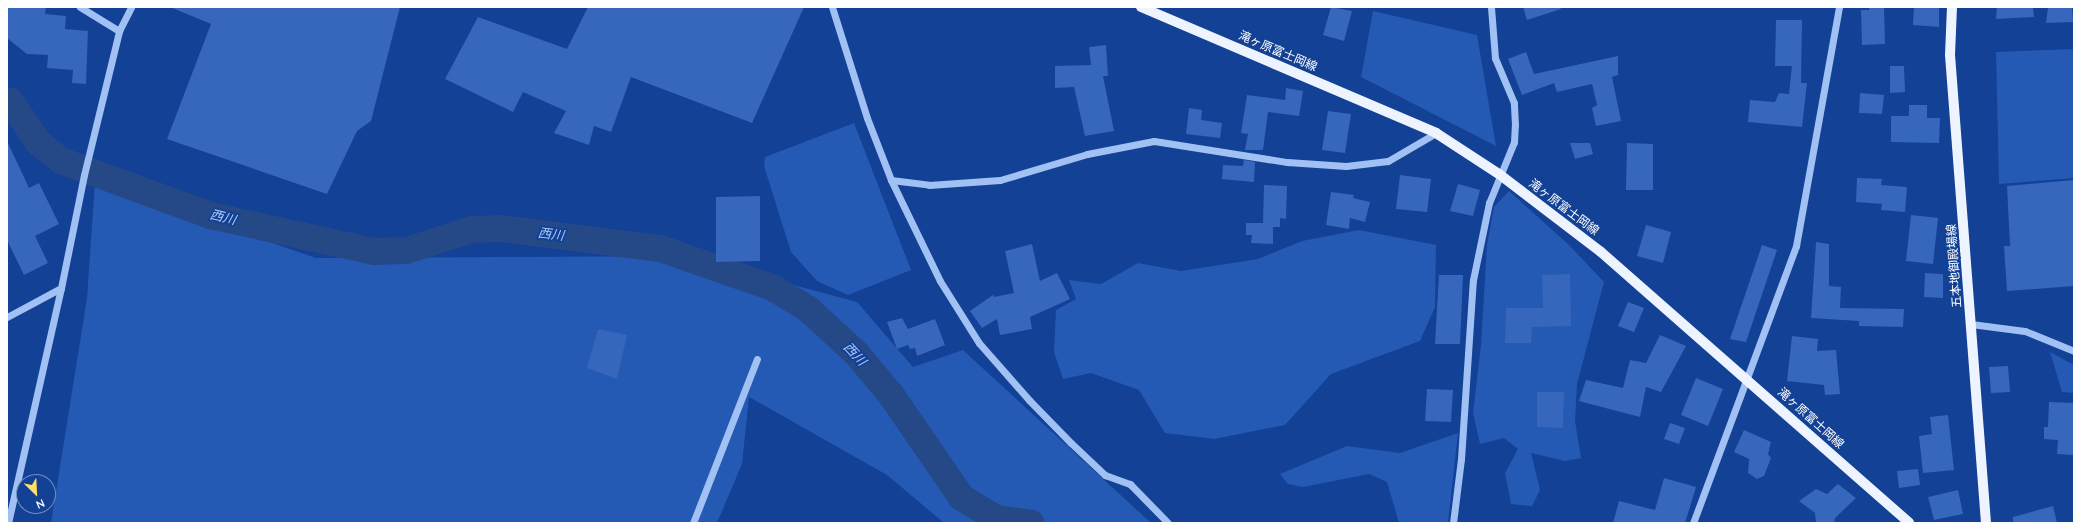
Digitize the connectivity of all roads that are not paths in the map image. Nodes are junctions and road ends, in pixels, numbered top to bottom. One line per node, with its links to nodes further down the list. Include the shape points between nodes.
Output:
1 (80, 7): 8 (street)
2 (131, 7): 8 (street)
3 (832, 7): 11 (street, via 867,118)
4 (1142, 7): 9 (main road, 滝ヶ原富士岡線)
5 (1491, 7): 10 (street, via 1495,58 1514,103 1514,142)
6 (1839, 7): 17 (street, via 1796,246)
7 (1952, 7): 14 (main road, 五本地御殿場線, via 1950,55)
8 (119, 30): 12 (street, via 84,175)
9 (1436, 133): 10 (main road, 滝ヶ原富士岡線); 11 (street, via 1388,161 1346,166 1287,162 1154,142 1087,154 1000,180 929,185)
10 (1499, 174): 17 (main road, 滝ヶ原富士岡線, via 1601,252); 21 (street, via 1489,203 1473,280 1462,459)
11 (891, 180): 20 (street, via 940,281 979,343 1071,443 1105,475 1130,484)
12 (61, 288): 13 (street); 18 (street)
13 (7, 317)
14 (1971, 324): 15 (street, via 2025,331); 24 (main road, 五本地御殿場線)
15 (2074, 351)
16 (757, 359): 19 (street)
17 (1746, 378): 22 (street); 23 (main road, 滝ヶ原富士岡線)
18 (8, 523)
19 (693, 523)
20 (1168, 523)
21 (1453, 523)
22 (1693, 523)
23 (1909, 523)
24 (1986, 523)

